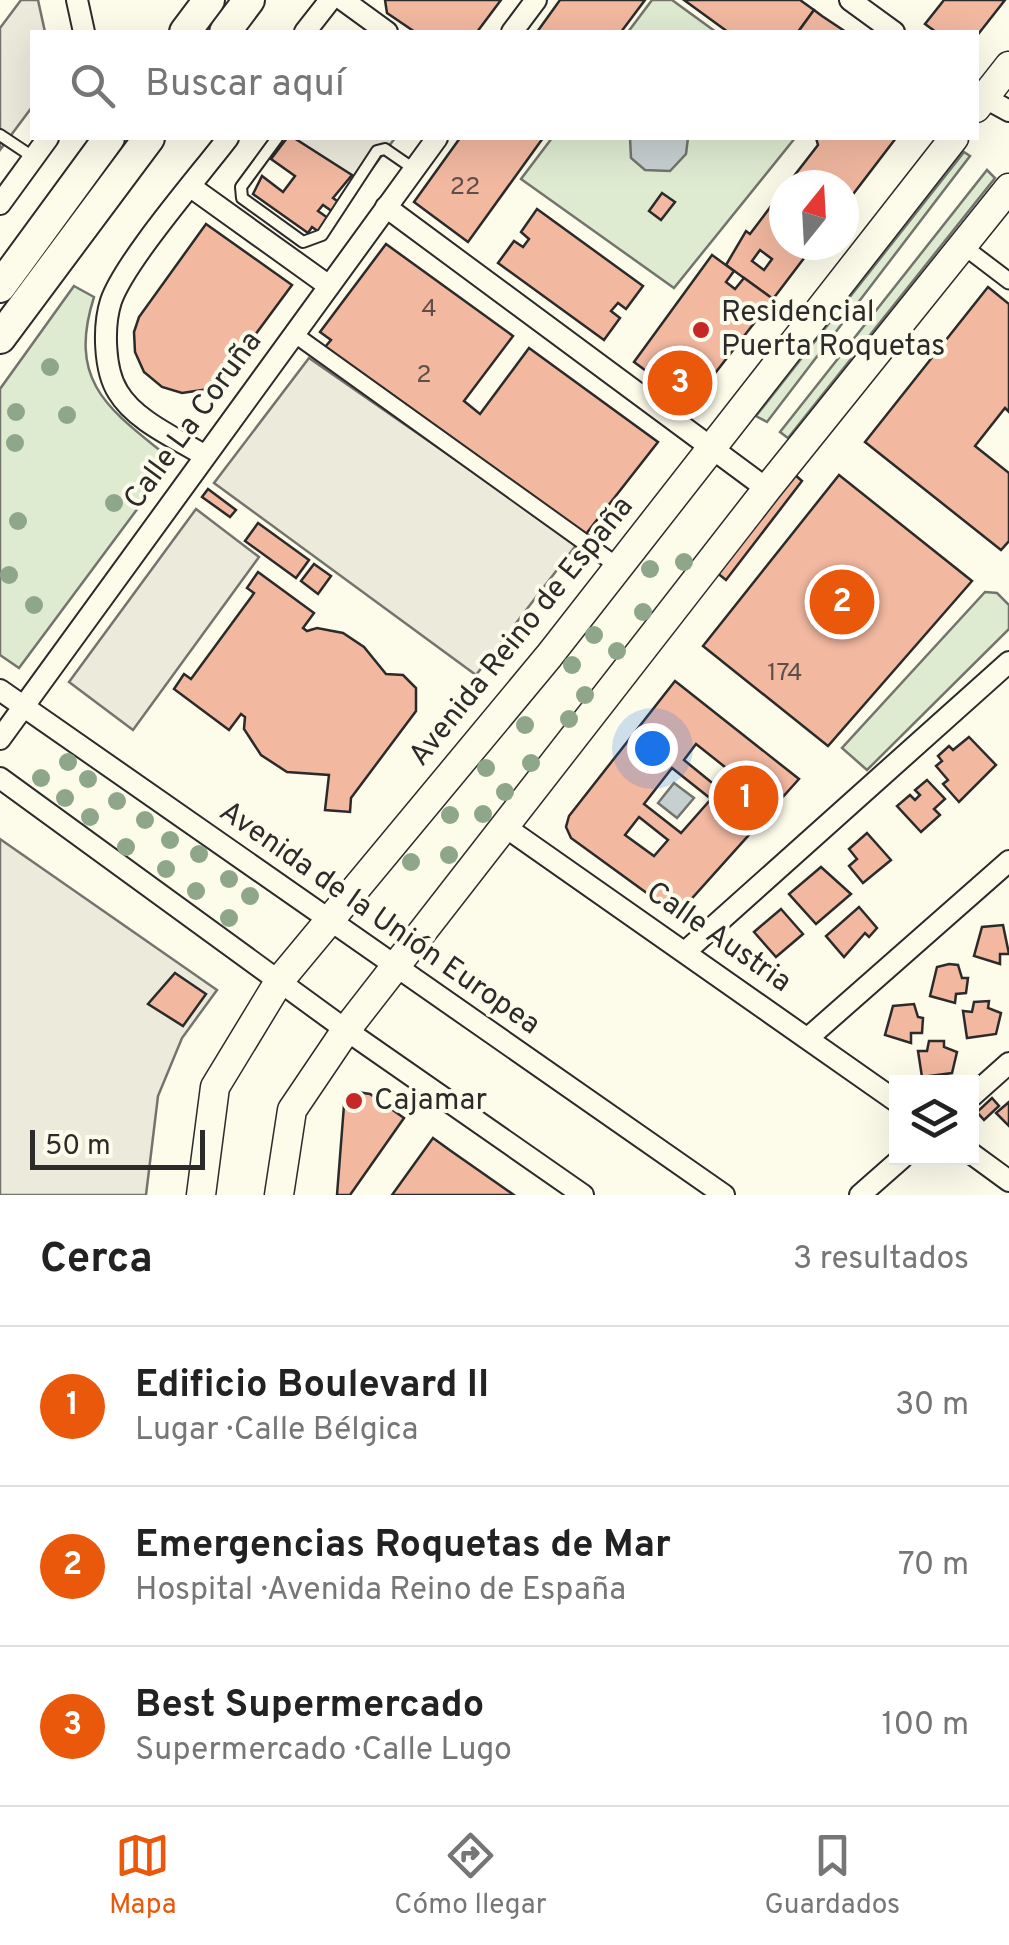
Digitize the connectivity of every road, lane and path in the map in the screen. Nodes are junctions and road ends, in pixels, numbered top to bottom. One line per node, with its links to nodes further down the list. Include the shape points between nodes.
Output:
1 (77, 0): 8 (street)
2 (209, 0): 9 (main road)
3 (249, 0): 10 (main road)
4 (330, 0): 11 (street)
5 (343, 0): 12 (street)
6 (536, 0): 13 (street)
7 (850, 0): 14 (street)
8 (84, 30)
9 (186, 30)
10 (226, 30)
11 (308, 30)
12 (384, 30)
13 (514, 30)
14 (891, 30)
15 (1009, 66): 16 (street)
16 (986, 103)
17 (0, 134): 25 (lane)
18 (46, 140): 25 (street)
19 (107, 140): 34 (main road)
20 (148, 140): 36 (main road)
21 (226, 140): 27 (street)
22 (275, 140): 26 (lane, via 240,186 242,198 303,242 322,235 377,151 385,149)
23 (436, 140): 26 (street, Calle La Coruña)
24 (952, 140): 37 (street, Avenida Reino de España)
25 (33, 157): 29 (street)
26 (414, 169): 30 (street, Calle La Coruña)
27 (191, 187): 33 (street); 38 (street, via 112,299 108,364 117,392 132,409)
28 (1009, 188): 31 (street)
29 (0, 204)
30 (386, 207): 33 (street, Calle La Coruña); 37 (street)
31 (963, 246): 32 (street); 39 (street)
32 (1009, 282)
33 (329, 286): 35 (street, Calle La Coruña)
34 (0, 287)
35 (294, 334): 38 (street, Calle La Coruña); 40 (street)
36 (0, 338)
37 (712, 448): 39 (street); 40 (street, Avenida Reino de España)
38 (205, 456): 43 (street, Calle La Coruña)
39 (767, 489): 46 (street)
40 (619, 566): 48 (street, Avenida Reino de España)
41 (1009, 662): 49 (street)
42 (0, 690): 43 (street, Avenida de la Unión Europea)
43 (22, 708): 44 (street, Calle La Coruña); 48 (street, Avenida de la Unión Europea)
44 (0, 739)
45 (0, 778): 51 (street)
46 (504, 826): 49 (street, Calle Austria); 50 (street)
47 (1009, 861): 53 (street)
48 (326, 920): 50 (street, Avenida de la Unión Europea); 51 (street, Avenida Reino de España)
49 (685, 952): 53 (street, Calle Austria)
50 (394, 966): 52 (street); 63 (street, Avenida de la Unión Europea)
51 (280, 980): 52 (street); 60 (street, Avenida Reino de España, via 215,1087)
52 (346, 1030): 61 (street, via 292,1110); 62 (street)
53 (808, 1038): 56 (street, Calle Austria)
54 (1009, 1063): 55 (street)
55 (979, 1090)
56 (889, 1095)
57 (979, 1159): 59 (street)
58 (894, 1165): 64 (street)
59 (1009, 1181)
60 (201, 1195)
61 (280, 1195)
62 (584, 1195)
63 (724, 1195)
64 (860, 1195)

